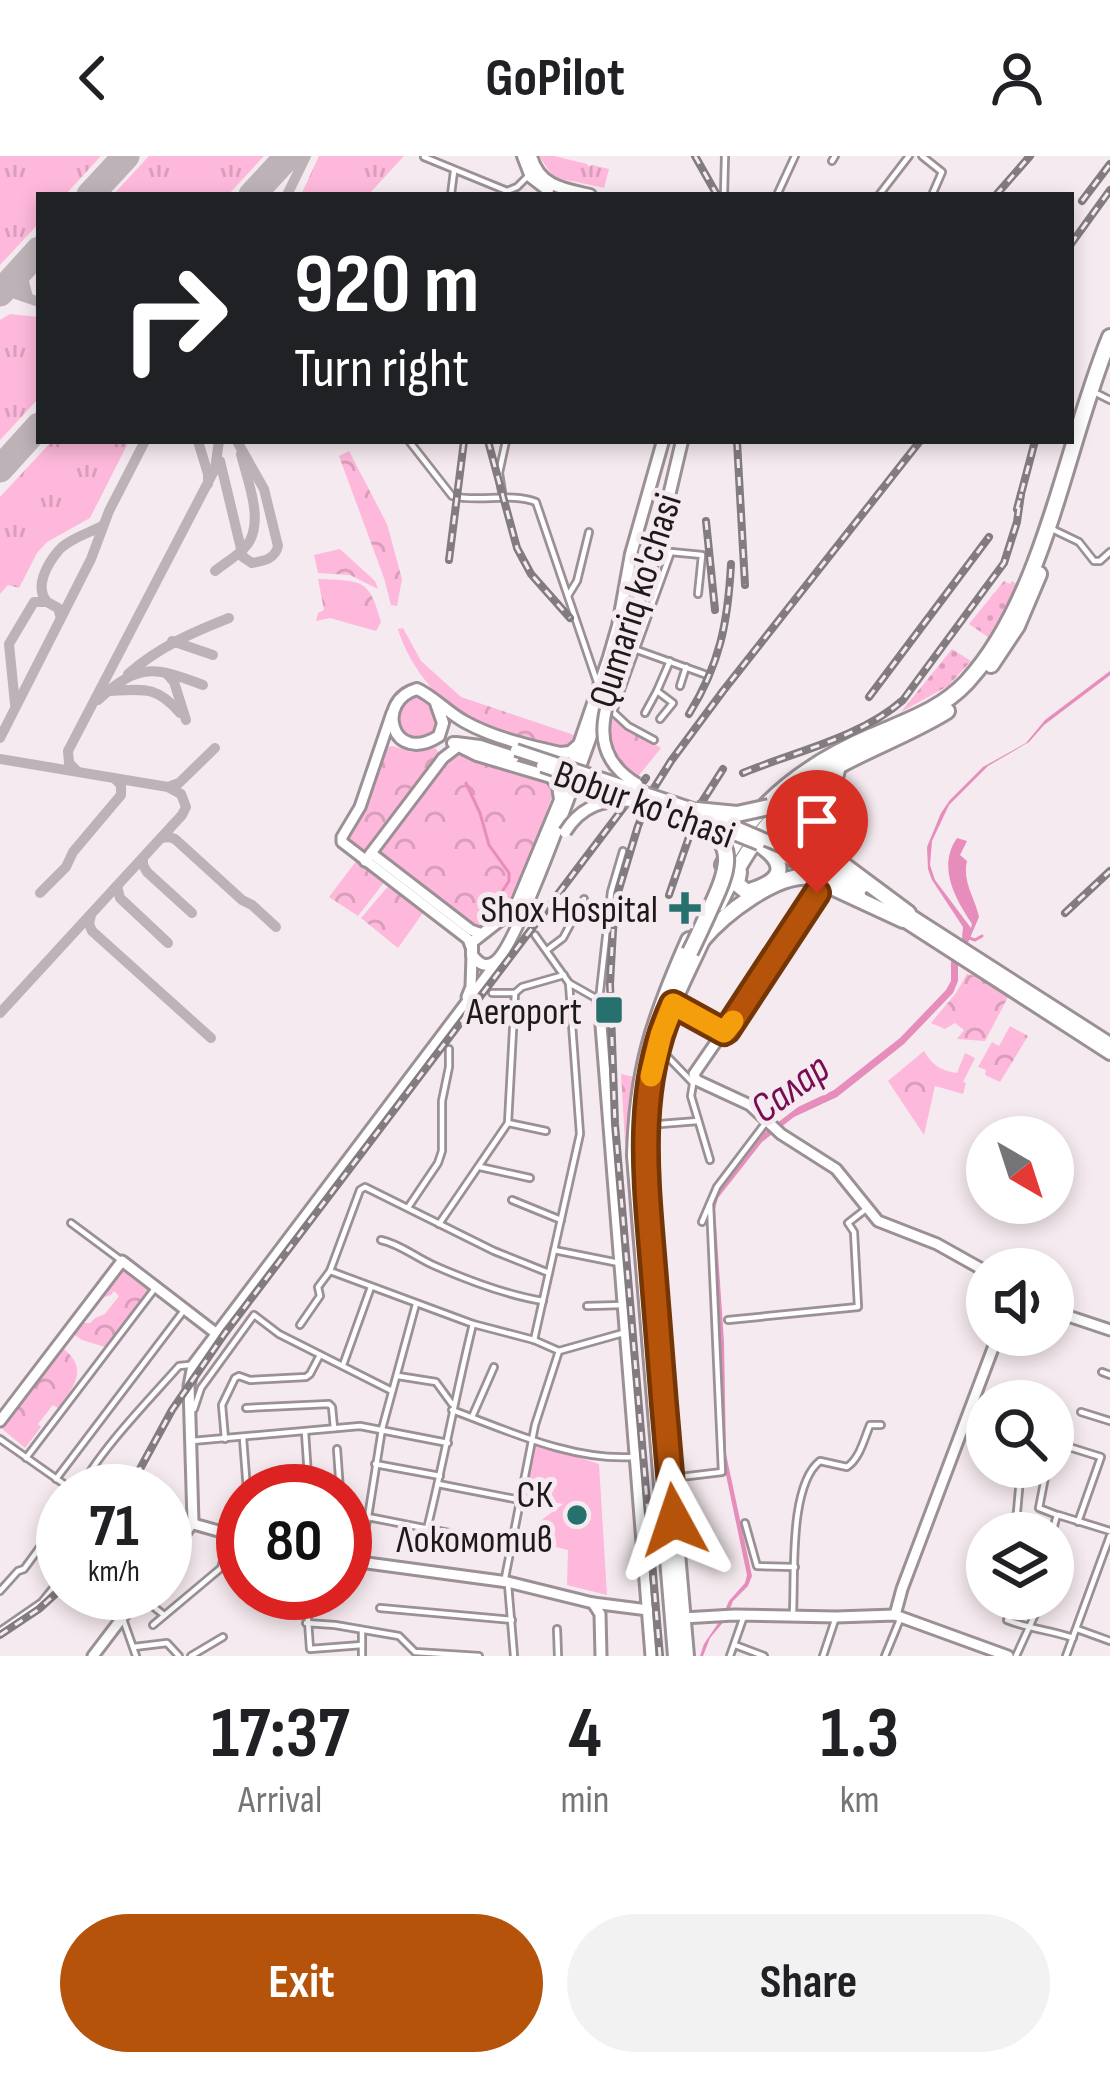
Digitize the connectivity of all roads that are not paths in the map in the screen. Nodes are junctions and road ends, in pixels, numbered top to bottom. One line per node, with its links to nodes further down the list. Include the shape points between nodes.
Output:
1 (527, 156): 8 (main road); 12 (main road, via 550,184)
2 (725, 156): 13 (street)
3 (795, 156): 14 (street)
4 (909, 156): 15 (street)
5 (922, 156): 16 (street, via 942,172)
6 (424, 157): 7 (street)
7 (454, 171): 9 (street); 10 (street)
8 (529, 175): 10 (street); 11 (main road)
9 (451, 192)
10 (498, 192)
11 (554, 192)
12 (579, 192)
13 (724, 192)
14 (778, 192)
15 (881, 192)
16 (933, 192)
17 (1110, 337): 27 (highway)
18 (1110, 358): 19 (highway)
19 (1104, 397): 27 (highway)
20 (411, 444): 26 (street, via 452,496)
21 (505, 444): 26 (street)
22 (662, 444): 24 (main road, Qumariq ko'chasi)
23 (681, 444): 25 (main road, Qumariq ko'chasi)
24 (652, 476): 25 (main road, via 658,488); 30 (main road, Qumariq ko'chasi)
25 (672, 484): 31 (main road, Qumariq ko'chasi)
26 (503, 498): 33 (street, via 537,502)
27 (1050, 529): 29 (street, via 1079,542 1094,561); 45 (highway, via 1017,626 982,678)
28 (589, 532): 33 (street)
29 (1110, 552)
30 (631, 554): 31 (main road, via 642,547); 36 (main road, Qumariq ko'chasi)
31 (665, 555): 32 (main road, Qumariq ko'chasi); 34 (street, via 703,555); 35 (street)
32 (644, 586): 35 (main road); 71 (main road, Qumariq ko'chasi)
33 (568, 594): 37 (street)
34 (698, 594)
35 (632, 648): 38 (street); 50 (street, via 613,714); 59 (main road, bridge, via 603,718 604,746 624,776)
36 (609, 657): 37 (street, via 599,664); 42 (main road, Qumariq ko'chasi)
37 (591, 658): 42 (street)
38 (670, 661): 39 (street); 43 (street)
39 (686, 667): 40 (street); 41 (street)
40 (704, 674)
41 (680, 686)
42 (598, 688): 51 (main road, Qumariq ko'chasi)
43 (657, 691): 47 (street); 48 (street, via 673,703)
44 (440, 706): 46 (main road, via 417,689); 52 (main road); 53 (main road, via 440,734); 54 (main road, via 486,732); 55 (main road, Bobur ko'chasi, via 474,735)
45 (946, 707): 49 (highway); 56 (highway)
46 (394, 709): 53 (main road, via 396,733); 64 (main road, via 342,840)
47 (645, 713)
48 (660, 719)
49 (905, 722): 61 (highway, bridge, via 764,809); 84 (highway, via 806,770 760,810 728,856)
50 (654, 740)
51 (580, 741): 54 (main road, via 570,752); 58 (main road, Qumariq ko'chasi)
52 (455, 744): 53 (main road, Bobur ko'chasi); 55 (main road, Bobur ko'chasi); 57 (main road); 64 (main road)
53 (411, 745)
54 (555, 752): 57 (main road, via 558,766)
55 (515, 754): 59 (main road, Bobur ko'chasi, bridge)
56 (838, 766): 60 (highway); 70 (highway, via 818,846)
57 (548, 776): 58 (main road)
58 (560, 800): 72 (main road, Qumariq ko'chasi, via 520,898)
59 (670, 805): 61 (main road, Bobur ko'chasi, bridge); 71 (main road, bridge, via 618,800 585,810 566,829)
60 (781, 809): 62 (highway); 62 (highway, via 809,791 822,802 804,835)
61 (694, 813): 62 (main road, Bobur ko'chasi, bridge); 84 (highway, bridge, via 719,838 728,866)
62 (759, 841): 62 (highway, via 778,860 778,874 743,891 737,876); 70 (main road, Bobur ko'chasi, bridge); 74 (highway, via 742,858)
63 (623, 851): 83 (street)
64 (368, 857): 69 (main road)
65 (810, 877): 66 (highway); 68 (street); 74 (highway, via 782,881 723,917)
66 (835, 888): 68 (street); 70 (highway)
67 (584, 899): 75 (street)
68 (811, 899): 85 (street)
69 (427, 902): 72 (main road); 76 (main road)
70 (905, 916): 78 (main road, Bobur ko'chasi)
71 (517, 924): 77 (main road, Qumariq ko'chasi)
72 (482, 934): 76 (main road, Qumariq ko'chasi); 77 (main road, via 500,941)
73 (535, 934): 75 (street)
74 (703, 940): 84 (highway)
75 (547, 950): 79 (street)
76 (471, 951): 77 (main road, via 485,965); 126 (main road, Qumariq ko'chasi, via 464,1004)
77 (500, 958): 126 (main road, Qumariq ko'chasi)
78 (981, 967): 87 (main road, Bobur ko'chasi); 89 (main road, Bobur ko'chasi)
79 (564, 975): 80 (street); 82 (street)
80 (569, 983): 83 (street); 103 (street, via 580,1134)
81 (492, 993): 82 (street)
82 (515, 993): 92 (street)
83 (599, 1000): 111 (main road)
84 (668, 1001): 85 (main road); 168 (highway, via 645,1148); 196 (highway, via 641,1075 635,1168)
85 (724, 1032): 90 (main road)
86 (456, 1041): 101 (street, via 442,1101 442,1151)
87 (1110, 1043)
88 (664, 1053): 90 (street)
89 (1110, 1054)
90 (694, 1080): 91 (street); 94 (main road, via 744,1101)
91 (698, 1121): 93 (street); 96 (street)
92 (508, 1123): 95 (street); 97 (street)
93 (660, 1124)
94 (772, 1126): 100 (street); 102 (main road, via 836,1169)
95 (546, 1131)
96 (710, 1160)
97 (480, 1166): 98 (street); 106 (street)
98 (530, 1178)
99 (512, 1200): 103 (street)
100 (710, 1204): 105 (street); 168 (street, via 722,1472)
101 (407, 1208): 106 (street); 112 (street, via 360,1190)
102 (866, 1209): 109 (main road); 122 (street, via 848,1223 859,1306)
103 (561, 1220): 108 (street)
104 (70, 1222): 110 (street)
105 (702, 1222)
106 (439, 1224): 113 (street)
107 (381, 1240): 116 (street)
108 (554, 1250): 111 (street); 113 (street)
109 (966, 1260)
110 (122, 1261): 115 (main road); 144 (main road)
111 (620, 1263): 118 (main road)
112 (330, 1271): 114 (street); 124 (street)
113 (549, 1273): 116 (street)
114 (371, 1286): 117 (street); 132 (street)
115 (156, 1287): 120 (main road); 159 (street)
116 (543, 1301): 128 (street)
117 (416, 1304): 123 (street); 136 (street)
118 (624, 1305): 119 (street); 127 (main road)
119 (586, 1306)
120 (185, 1309): 126 (main road); 160 (street)
121 (1074, 1318): 125 (main road)
122 (728, 1320)
123 (473, 1324): 128 (street); 138 (street)
124 (300, 1325)
125 (1110, 1330)
126 (216, 1333): 131 (main road, Qumariq ko'chasi)
127 (626, 1333): 129 (street); 158 (main road)
128 (534, 1340): 129 (street)
129 (559, 1351): 153 (street)
130 (320, 1355): 132 (street); 141 (street, via 254,1315); 152 (street, via 305,1377 235,1378 222,1405)
131 (191, 1365): 141 (main road); 154 (main road); 161 (street, via 179,1366)
132 (343, 1365): 137 (street)
133 (494, 1367): 142 (street)
134 (1102, 1372): 135 (street)
135 (1110, 1375)
136 (398, 1376): 137 (street); 138 (street, via 436,1382)
137 (392, 1391): 148 (street)
138 (452, 1407): 142 (street); 155 (street)
139 (246, 1408): 147 (street, via 328,1404)
140 (1082, 1412): 145 (street)
141 (189, 1415): 154 (main road)
142 (472, 1418): 153 (street)
143 (966, 1419): 194 (main road)
144 (0, 1421)
145 (1110, 1421)
146 (881, 1425): 183 (street, via 870,1425 847,1467 813,1466 798,1507)
147 (334, 1428): 148 (street); 149 (street)
148 (382, 1429): 155 (street); 166 (street)
149 (305, 1432): 150 (street); 164 (street)
150 (243, 1438): 152 (street); 163 (street)
151 (0, 1439): 159 (street)
152 (225, 1439): 154 (street)
153 (532, 1439): 158 (street, via 600,1457); 172 (street)
154 (188, 1441): 162 (main road)
155 (448, 1443): 169 (street)
156 (1074, 1448): 177 (street, via 1101,1455)
157 (337, 1449): 165 (street)
158 (634, 1456): 191 (main road)
159 (26, 1458): 167 (street)
160 (67, 1464)
161 (97, 1464)
162 (189, 1464)
163 (245, 1464)
164 (307, 1464)
165 (338, 1464)
166 (375, 1464): 169 (street); 170 (street)
167 (36, 1465)
168 (670, 1478): 196 (highway)
169 (439, 1480): 172 (street); 178 (street)
170 (372, 1486)
171 (1043, 1488): 173 (street, via 1040,1508)
172 (520, 1500): 185 (street)
173 (1050, 1512)
174 (372, 1517): 178 (street)
175 (1074, 1521): 177 (street)
176 (745, 1522): 183 (street, via 757,1567)
177 (1078, 1522): 179 (street)
178 (427, 1529): 180 (street)
179 (1110, 1534): 206 (street)
180 (485, 1540)
181 (36, 1553): 186 (street)
182 (372, 1562): 185 (main road)
183 (795, 1567): 193 (street)
184 (216, 1572): 187 (street)
185 (506, 1580): 188 (main road); 200 (street)
186 (0, 1591)
187 (192, 1592)
188 (598, 1603): 191 (main road); 217 (main road)
189 (36, 1606): 209 (street)
190 (380, 1608): 200 (street)
191 (648, 1610): 227 (main road)
192 (739, 1615): 193 (main road); 196 (main road); 214 (street)
193 (792, 1616): 195 (main road)
194 (898, 1616): 195 (main road); 233 (street); 234 (main road)
195 (836, 1617): 232 (street)
196 (678, 1619): 228 (highway); 229 (highway)
197 (118, 1620): 218 (main road)
198 (124, 1620): 215 (street)
199 (158, 1620): 204 (street)
200 (512, 1620): 225 (street)
201 (1007, 1620): 205 (street)
202 (1032, 1620): 205 (street)
203 (306, 1623): 207 (street); 213 (street, via 312,1650)
204 (153, 1625)
205 (1028, 1629): 211 (street); 234 (street)
206 (1077, 1629): 211 (street); 212 (street)
207 (362, 1630): 213 (street); 216 (street, via 399,1636)
208 (556, 1630): 226 (street)
209 (0, 1631)
210 (223, 1636): 221 (street)
211 (1073, 1638): 235 (street)
212 (1110, 1641)
213 (362, 1645): 222 (street)
214 (734, 1645): 230 (street); 231 (street)
215 (134, 1647): 219 (street); 220 (street, via 167,1643)
216 (415, 1654): 223 (street)
217 (604, 1655)
218 (90, 1656)
219 (136, 1656)
220 (179, 1656)
221 (191, 1656)
222 (362, 1656)
223 (465, 1656): 224 (street)
224 (479, 1656)
225 (514, 1656)
226 (558, 1656)
227 (651, 1656)
228 (676, 1656)
229 (686, 1656)
230 (730, 1656)
231 (764, 1656)
232 (823, 1656)
233 (885, 1656)
234 (1012, 1656)
235 (1066, 1656)

